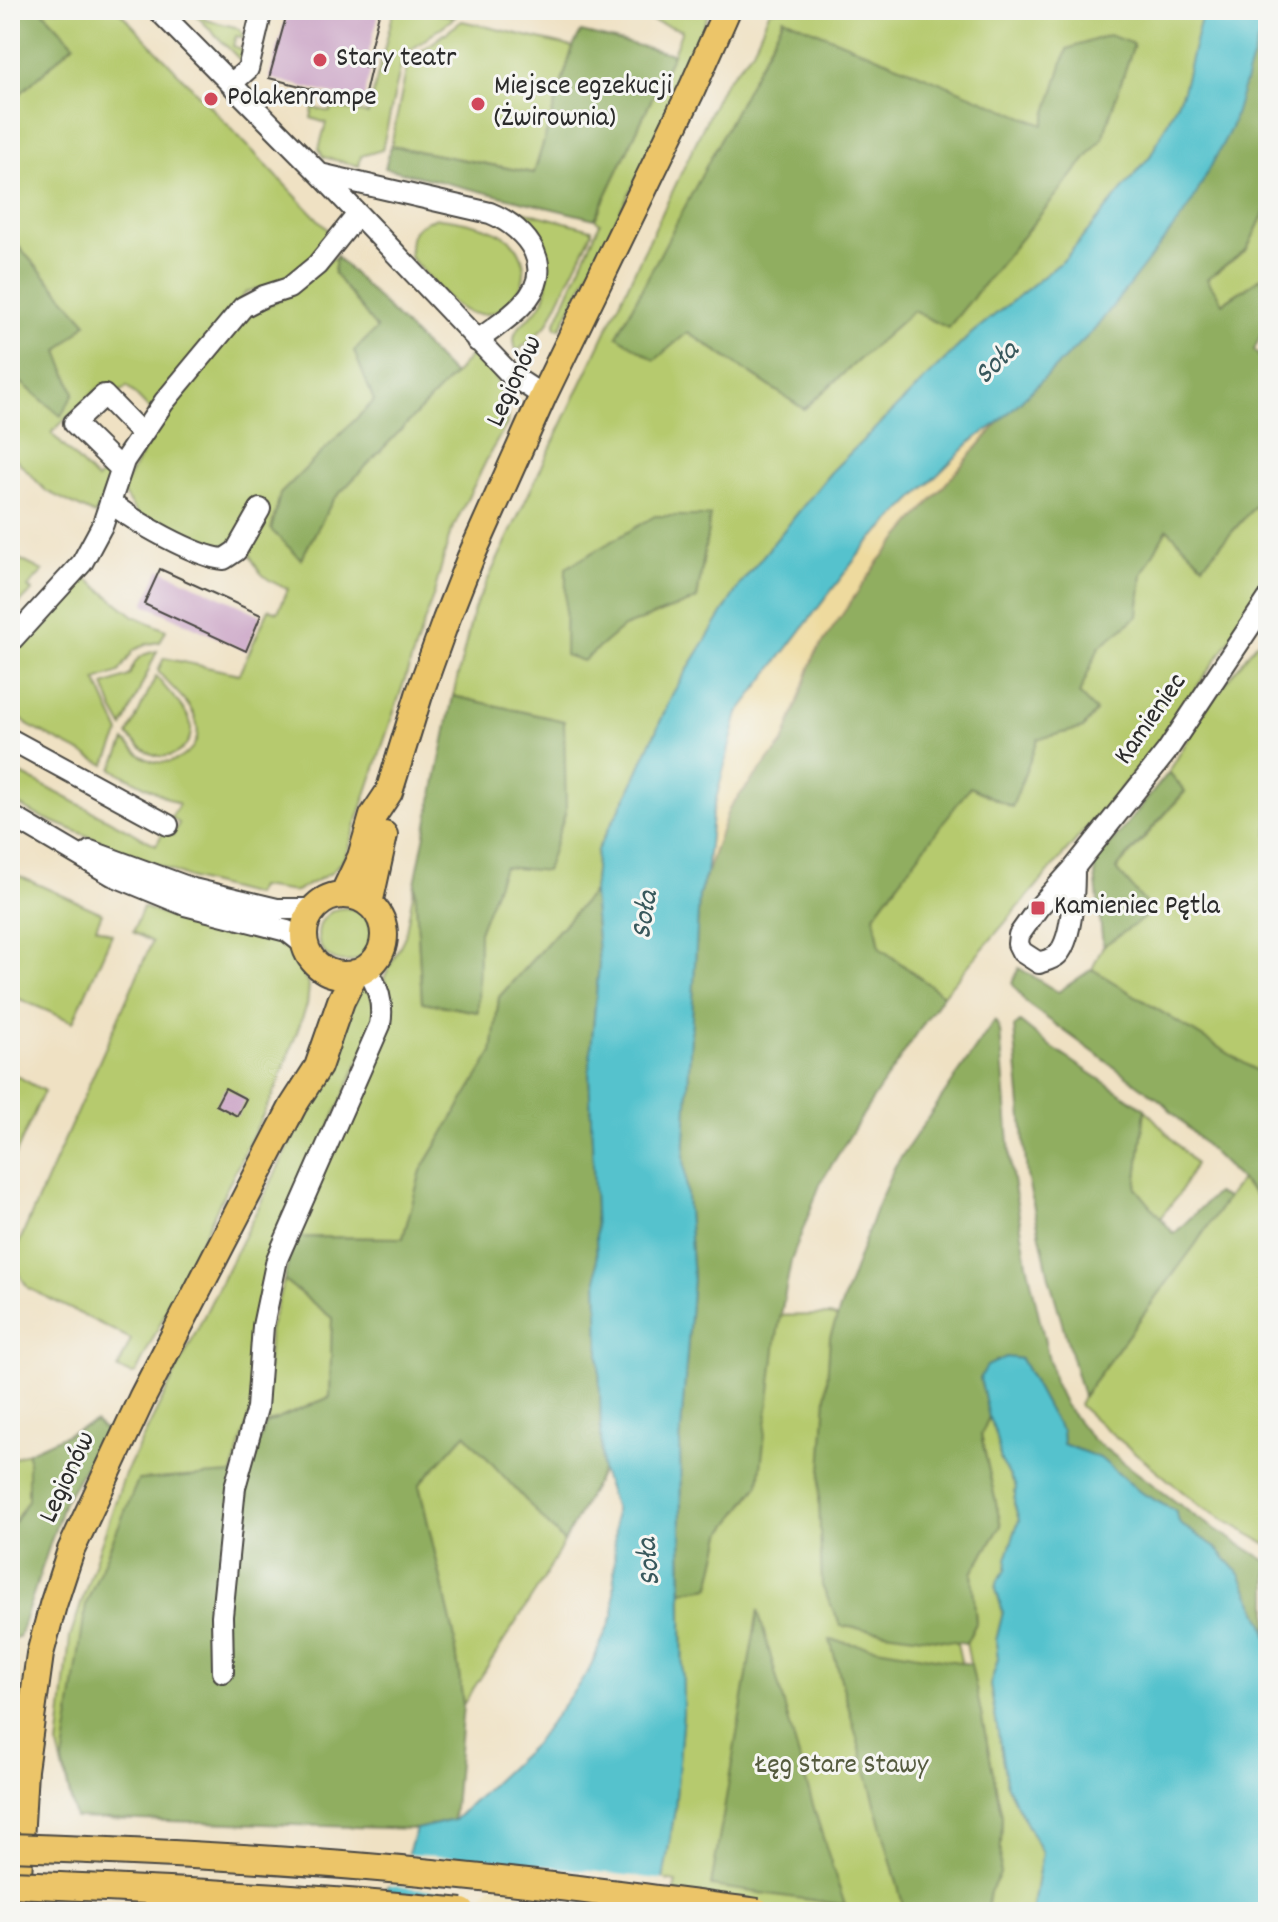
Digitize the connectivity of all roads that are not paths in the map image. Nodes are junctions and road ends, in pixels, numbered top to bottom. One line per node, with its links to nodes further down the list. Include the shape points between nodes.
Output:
1 (158, 10): 4 (street)
2 (262, 10): 4 (street, via 248,69)
3 (727, 10): 8 (main road, Legionów)
4 (231, 84): 5 (street)
5 (320, 174): 6 (street); 7 (street, via 490,213 526,237 539,268 529,297)
6 (358, 214): 7 (street); 9 (street, via 317,265 289,288 243,307)
7 (477, 341): 8 (street, via 511,375)
8 (543, 396): 16 (main road, Legionów, via 446,620)
9 (142, 434): 10 (street); 10 (street, via 104,395 74,423)
10 (121, 469): 11 (street)
11 (110, 502): 12 (street, via 128,517 224,559 236,551); 14 (street, via 82,563)
12 (260, 509)
13 (1268, 599): 20 (street, Kamieniec, via 1167,751)
14 (10, 642)
15 (10, 739): 18 (street)
16 (389, 792): 21 (main road, Legionów, via 373,816); 22 (main road, Legionów, via 389,816)
17 (10, 815): 19 (street)
18 (168, 825)
19 (45, 835): 23 (street, via 193,889 277,909); 24 (street, via 112,875 185,905 287,931)
20 (1074, 868)
21 (343, 895): 22 (main road); 23 (main road)
22 (369, 904): 25 (main road, via 384,936 375,959)
23 (313, 909): 24 (main road, via 304,933)
24 (312, 956): 25 (main road, via 330,972); 26 (main road, Legionów, via 324,998)
25 (360, 970): 26 (main road, Legionów, via 341,1001 318,1067); 27 (street, via 374,979 382,1016 277,1259 263,1326 257,1408 235,1487 222,1616)
26 (293, 1106): 30 (main road, Legionów, via 142,1398 71,1550 40,1654 24,1770)
27 (223, 1672)
28 (10, 1847): 32 (main road, bridge, via 367,1867)
29 (10, 1884): 31 (main road, bridge, via 334,1900)
30 (15, 1912)
31 (462, 1912)
32 (758, 1912)

